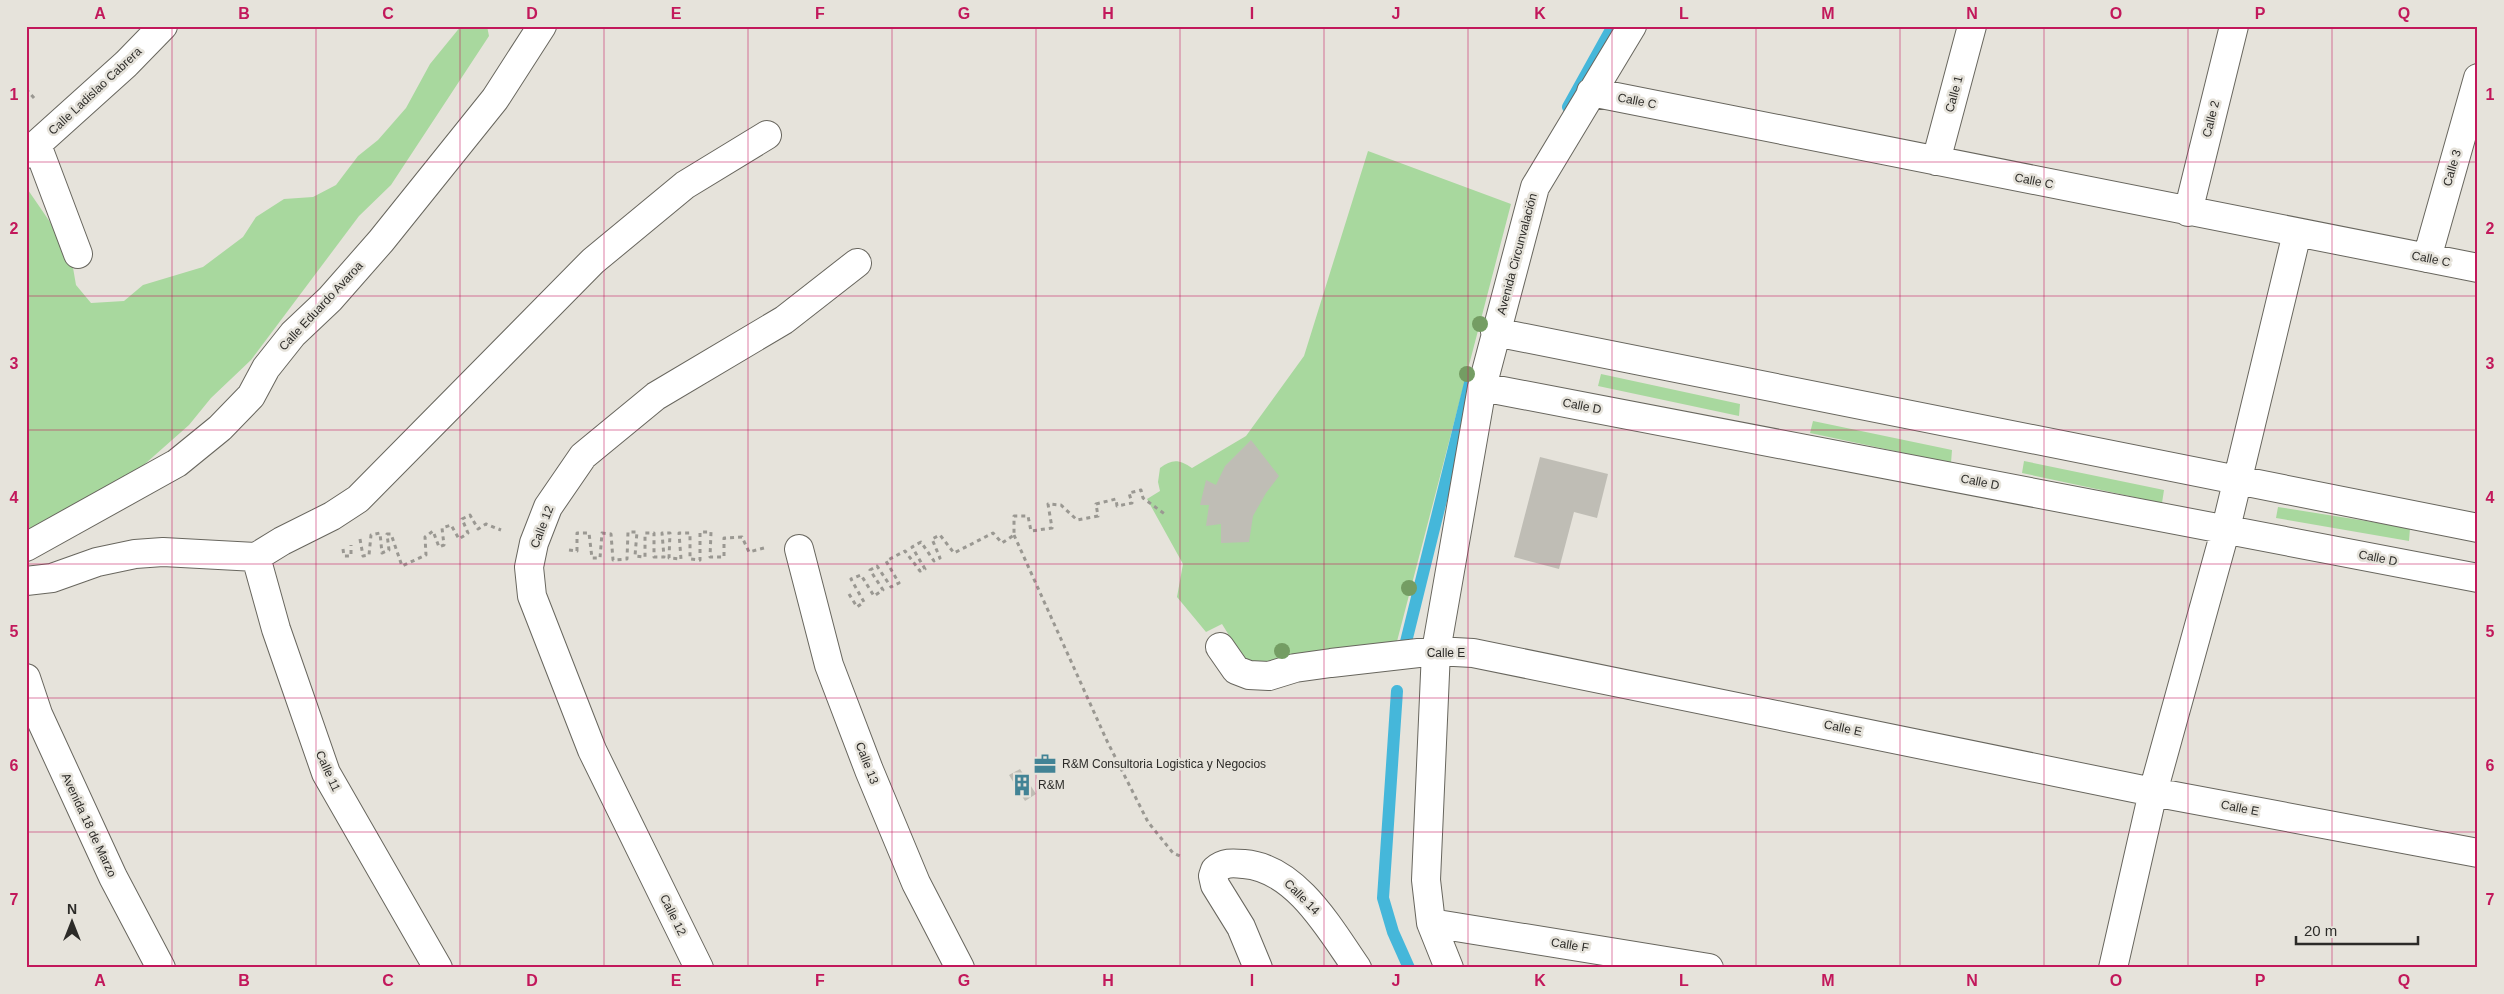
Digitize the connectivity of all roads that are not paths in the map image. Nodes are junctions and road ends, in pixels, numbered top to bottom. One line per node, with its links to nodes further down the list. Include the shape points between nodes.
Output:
1 (162, 26): 9 (street, Calle Ladislao Cabrera, via 126,64)
2 (542, 26): 22 (street, Calle Eduardo Avaroa, via 495,99 381,241 293,334 266,368 251,396 220,428 177,463)
3 (1632, 26): 7 (street, Avenida Circunvalación)
4 (1972, 26): 10 (street, Calle 1)
5 (2234, 26): 11 (street, Calle 2)
6 (2478, 78): 14 (street, Calle 3)
7 (1591, 92): 10 (street, Calle C); 17 (street, Avenida Circunvalación, via 1535,187)
8 (767, 135): 24 (street, via 684,184 593,260 358,499)
9 (32, 149): 13 (street)
10 (1936, 161): 11 (street, Calle C)
11 (2188, 212): 12 (street, Calle C)
12 (2296, 233): 14 (street, Calle C); 19 (street)
13 (78, 254)
14 (2427, 258): 16 (street, Calle C)
15 (857, 263): 35 (street, Calle 12, via 784,320 656,396 583,456 548,508 534,543 529,567 532,596 592,750)
16 (2478, 268)
17 (1495, 332): 18 (street, Avenida Circunvalación); 19 (street)
18 (1482, 387): 20 (street, Calle D); 28 (street, Avenida Circunvalación)
19 (2238, 482): 20 (street); 21 (street)
20 (2226, 528): 25 (street, Calle D); 30 (street)
21 (2478, 528)
22 (26, 547)
23 (799, 549): 36 (street, Calle 13, via 829,665 862,752 916,883)
24 (256, 557): 26 (street, via 163,552 135,554 97,562 52,578); 34 (street, Calle 11, via 276,629 326,773)
25 (2478, 578)
26 (26, 580)
27 (1220, 647): 28 (street, Calle E, via 1236,670 1249,675 1269,676 1295,668)
28 (1436, 651): 30 (street, Calle E, via 1473,653); 32 (street, Avenida Circunvalación, via 1426,880)
29 (26, 678): 33 (street, Avenida 18 de Marzo, via 38,714 113,877)
30 (2153, 792): 31 (street, Calle E); 41 (street)
31 (2478, 853)
32 (1431, 923): 39 (street, Avenida Circunvalación); 40 (street, Calle F)
33 (160, 968)
34 (438, 968)
35 (699, 968)
36 (960, 968)
37 (1258, 968): 38 (street, Calle 14, via 1242,927 1215,885 1215,870 1226,864 1252,864 1280,874 1317,911)
38 (1357, 968)
39 (1449, 968)
40 (1709, 968)
41 (2113, 968)

